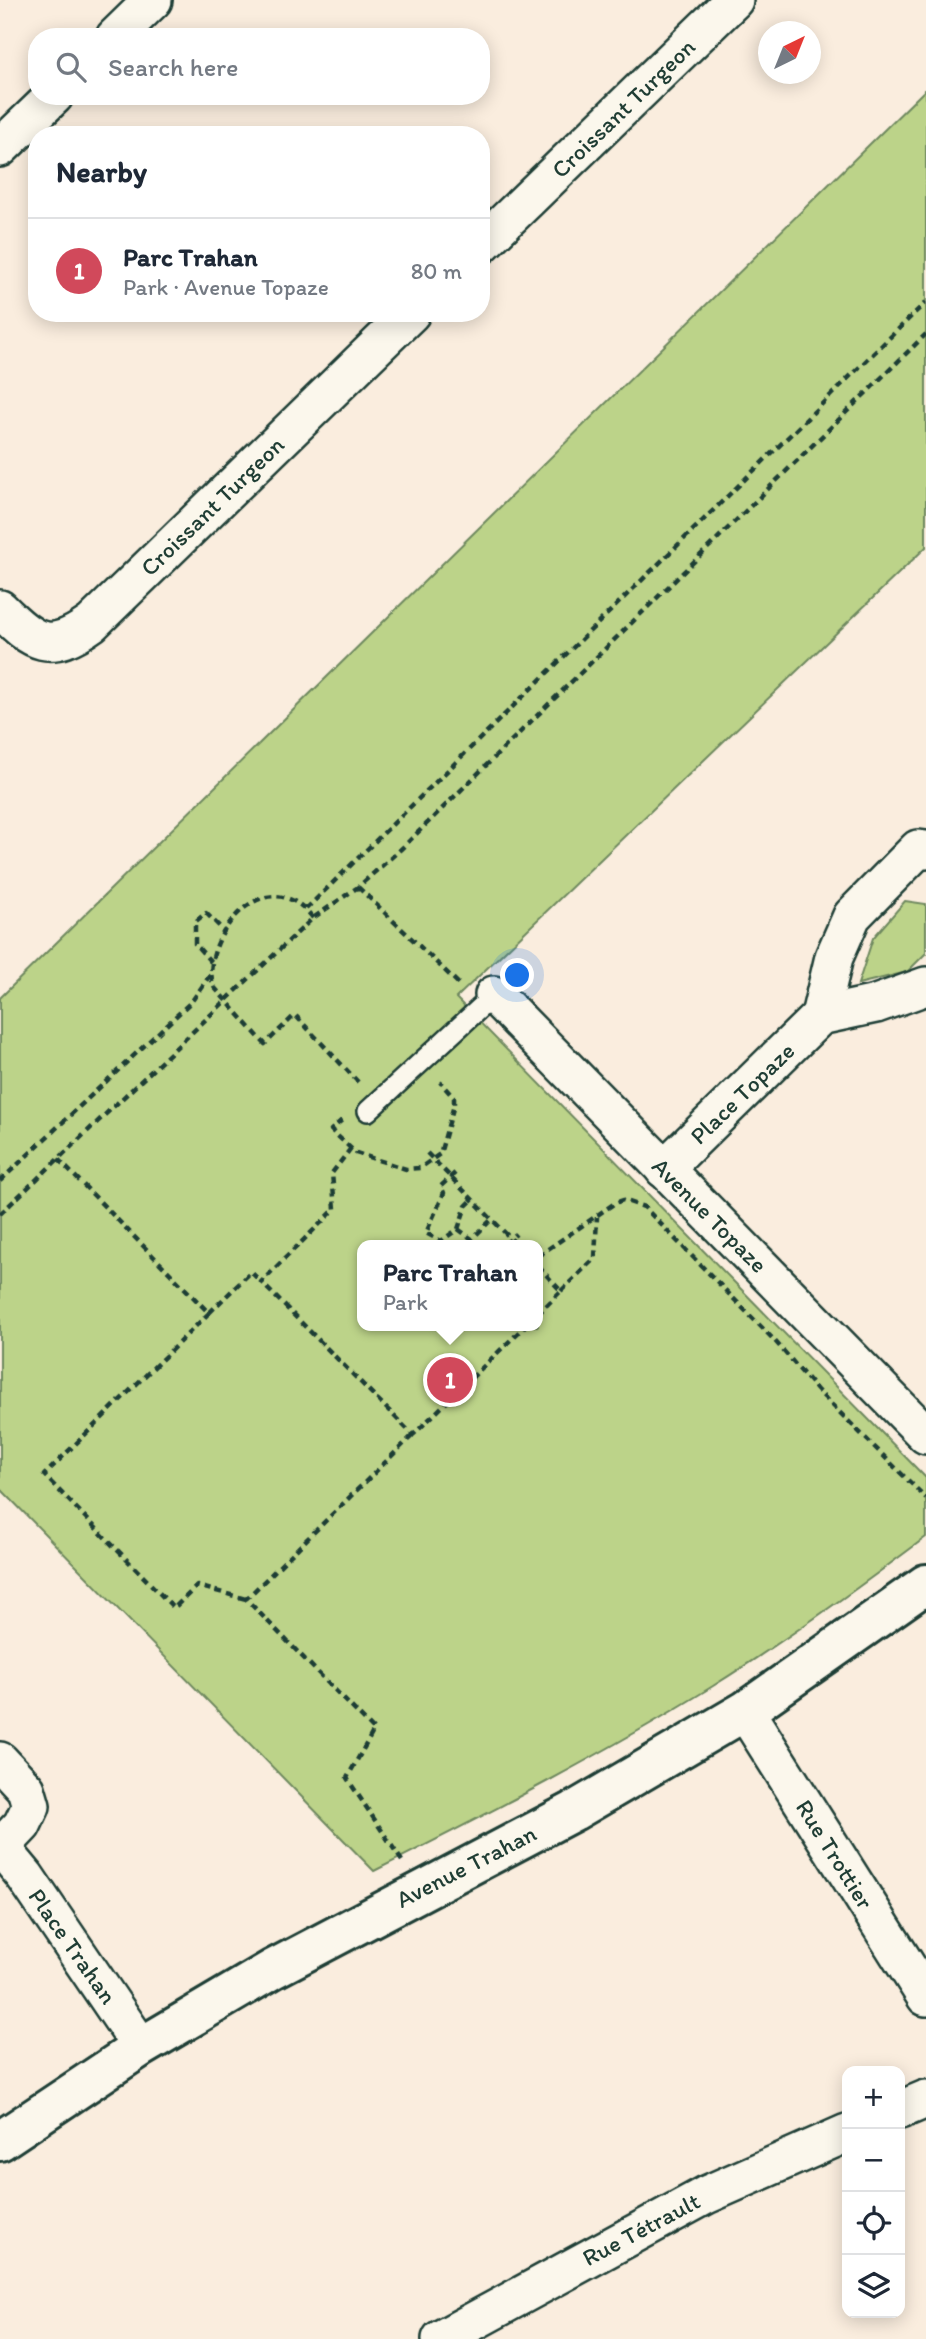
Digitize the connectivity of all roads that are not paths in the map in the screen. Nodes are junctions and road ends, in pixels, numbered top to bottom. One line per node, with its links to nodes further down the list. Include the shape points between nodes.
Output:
1 (153, 0): 3 (street)
2 (734, 0): 6 (street, Croissant Turgeon)
3 (124, 28)
4 (45, 105): 5 (street)
5 (0, 148)
6 (490, 236)
7 (402, 322): 8 (street, Croissant Turgeon, via 92,623 75,635 47,643 32,638)
8 (0, 609)
9 (926, 850): 12 (street, via 918,849 852,916 834,957)
10 (926, 986): 12 (street, via 876,1004)
11 (479, 993): 13 (lane, via 421,1063); 14 (street, Avenue Topaze)
12 (820, 1016): 14 (street, Place Topaze)
13 (359, 1112)
14 (664, 1169): 15 (street, Avenue Topaze)
15 (926, 1435)
16 (926, 1584): 17 (street, Avenue Trahan)
17 (745, 1711): 20 (street, Rue Trottier); 21 (street, Avenue Trahan, via 574,1811 312,1947)
18 (0, 1761): 19 (street, Place Trahan, via 26,1789 31,1806 22,1825)
19 (1, 1847): 21 (street, Place Trahan)
20 (926, 1997)
21 (141, 2047): 25 (street, Avenue Trahan)
22 (926, 2099): 23 (street)
23 (905, 2108)
24 (842, 2135): 26 (street, Rue Tétrault, via 706,2195)
25 (0, 2141)
26 (441, 2339)

